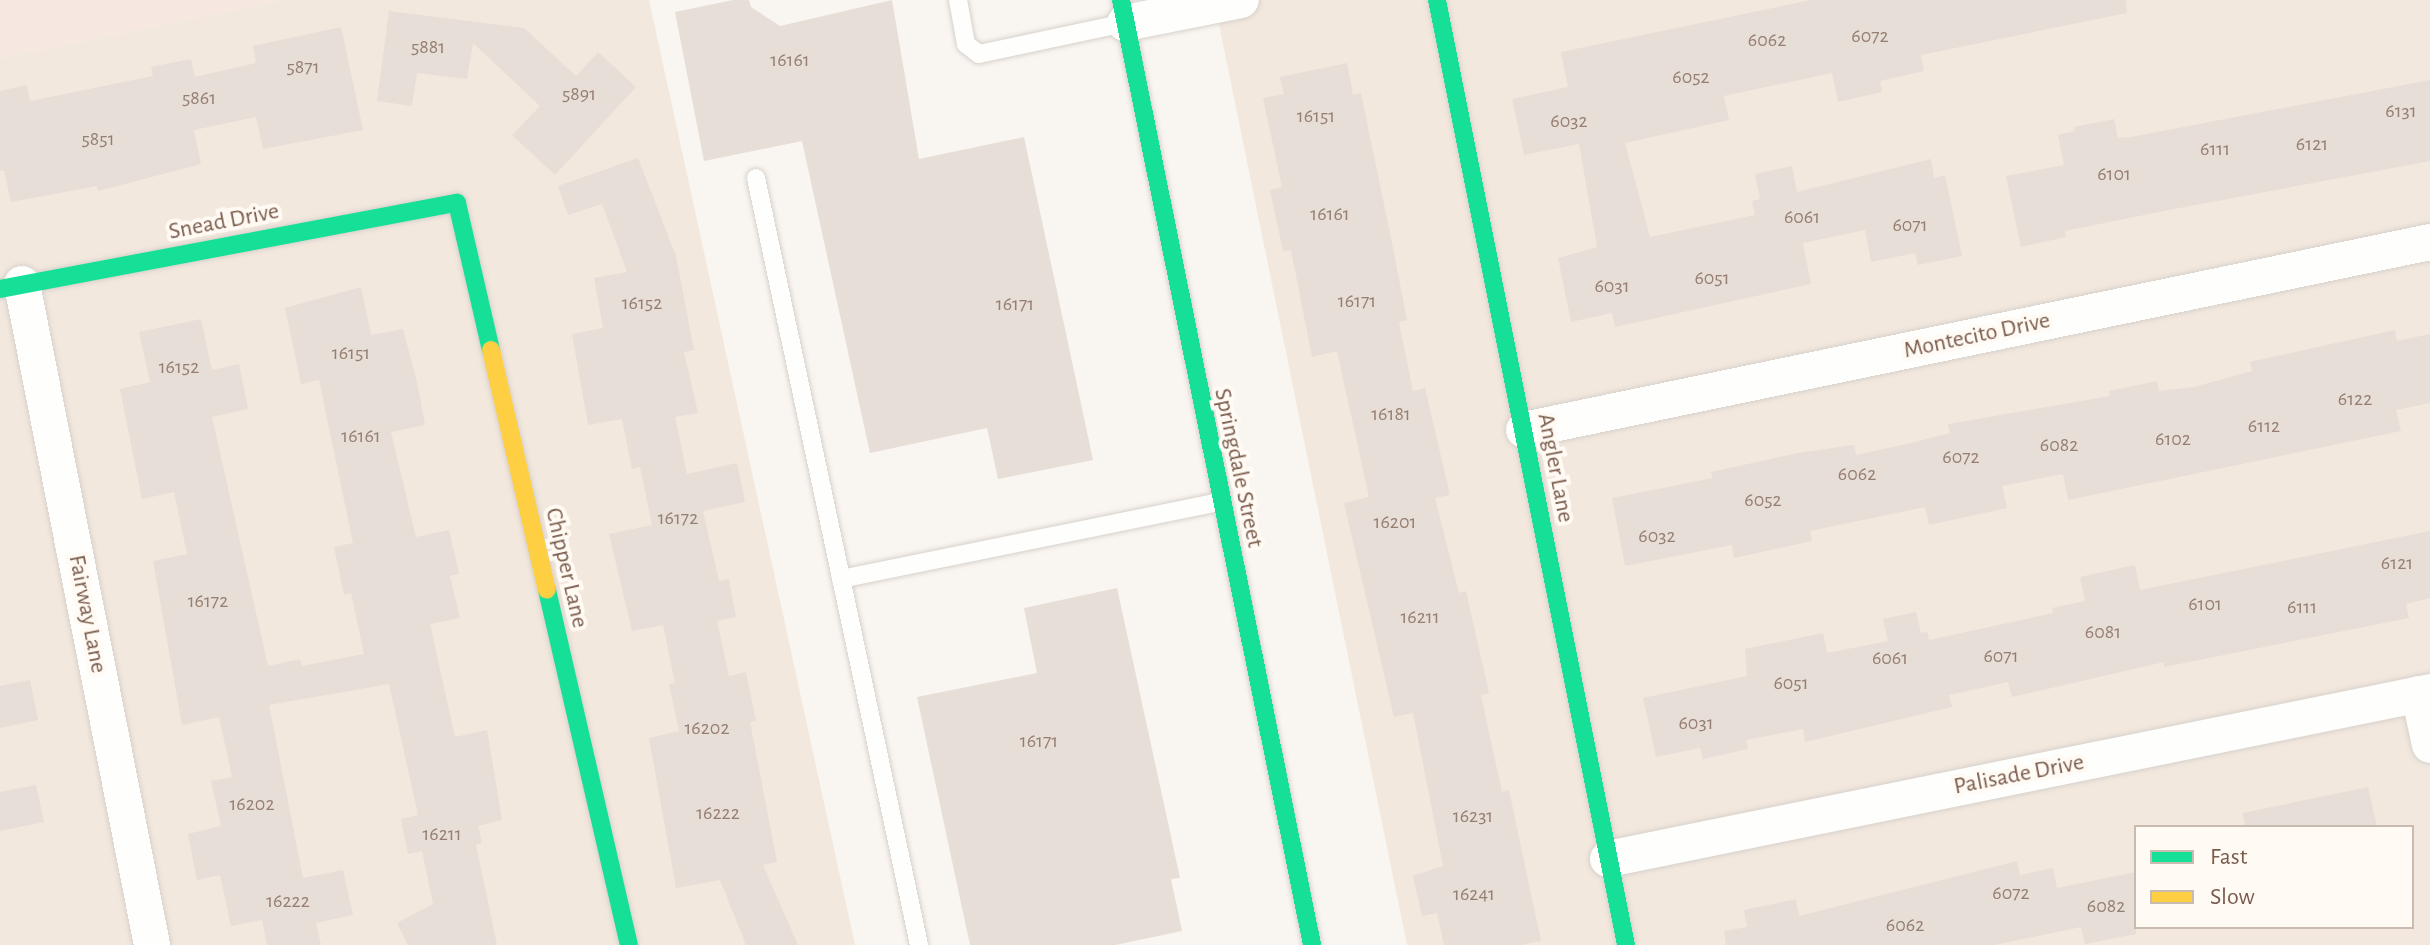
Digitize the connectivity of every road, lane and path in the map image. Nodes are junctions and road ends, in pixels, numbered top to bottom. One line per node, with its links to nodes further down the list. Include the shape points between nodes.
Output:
1 (958, 0): 4 (lane, via 966,44 979,54)
2 (1241, 0): 4 (street)
3 (1437, 0): 9 (street, Angler Lane)
4 (1123, 11): 10 (street, Springdale Street)
5 (756, 178): 11 (lane)
6 (457, 203): 8 (street, Snead Drive); 16 (street, Chipper Lane)
7 (2430, 242): 9 (street, Montecito Drive)
8 (11, 286): 15 (street, Fairway Lane)
9 (1524, 430): 14 (street, Angler Lane)
10 (1220, 502): 11 (lane); 18 (street, Springdale Street)
11 (841, 579): 17 (lane)
12 (2424, 693): 13 (street); 14 (street, Palisade Drive)
13 (2430, 745)
14 (1608, 859): 19 (street, Angler Lane)
15 (152, 945)
16 (629, 945)
17 (919, 945)
18 (1312, 945)
19 (1626, 945)

